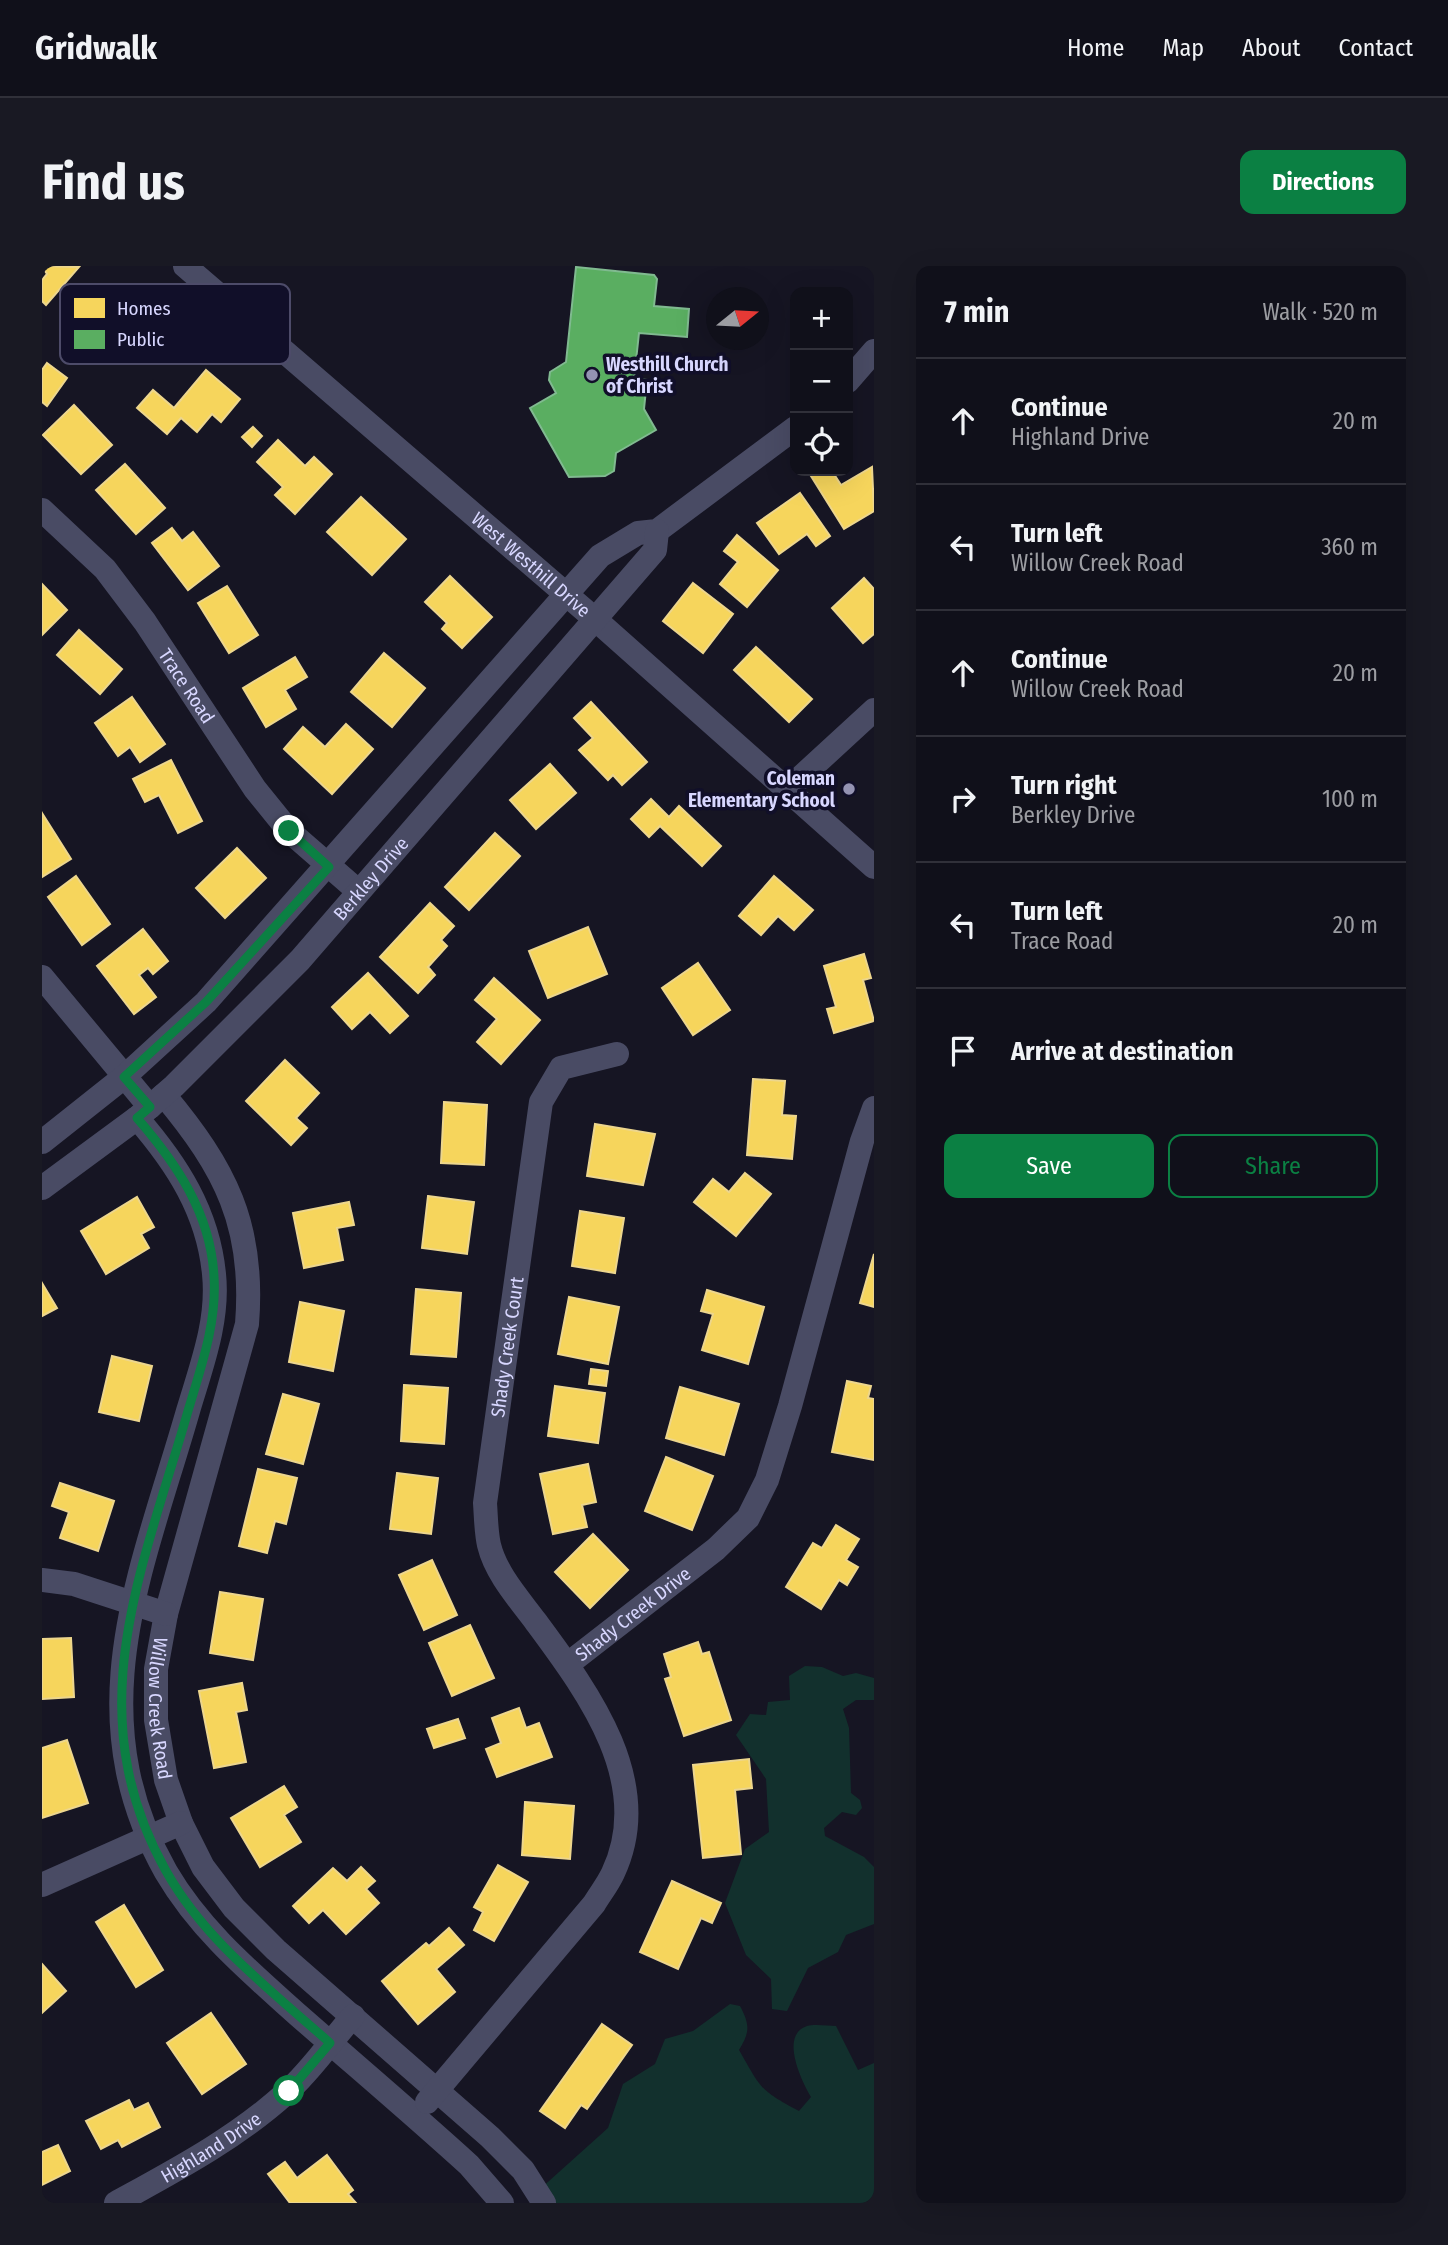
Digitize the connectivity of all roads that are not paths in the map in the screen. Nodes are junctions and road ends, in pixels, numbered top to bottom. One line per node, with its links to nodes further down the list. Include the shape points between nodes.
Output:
1 (185, 266): 2 (street, West Westhill Drive)
2 (206, 284)
3 (874, 351): 5 (street)
4 (290, 357): 9 (street, West Westhill Drive)
5 (853, 374)
6 (790, 432): 8 (street, Berkley Drive)
7 (42, 510): 13 (street, Trace Road, via 106,569 255,789 289,831)
8 (657, 531): 9 (street, Berkley Drive, via 638,533 617,543); 10 (street, Berkley Drive, via 655,551)
9 (566, 595): 10 (street, West Westhill Drive); 13 (street, Berkley Drive)
10 (596, 620): 12 (street, West Westhill Drive); 15 (street, Berkley Drive)
11 (874, 710): 12 (street)
12 (787, 790): 14 (street, West Westhill Drive)
13 (329, 867): 15 (street, Trace Road); 18 (street, Berkley Drive, via 206,1002)
14 (874, 867)
15 (358, 891): 19 (street, Berkley Drive, via 234,1029)
16 (42, 977): 18 (street, Willow Creek Road)
17 (617, 1054): 26 (street, Shady Creek Court, via 561,1068 541,1102 485,1503 489,1546 506,1582)
18 (124, 1077): 19 (street, Willow Creek Road); 21 (street, Berkley Drive)
19 (150, 1106): 22 (street, Berkley Drive); 24 (street, Willow Creek Road, via 199,1208 211,1251 215,1297 208,1343); 25 (street, Willow Creek Road, via 204,1144 227,1185 249,1270 247,1324)
20 (874, 1108): 26 (street, Shady Creek Drive, via 768,1479 748,1518 716,1549)
21 (42, 1142)
22 (42, 1188)
23 (42, 1580): 24 (street, via 74,1584)
24 (132, 1603): 25 (street); 28 (street, Willow Creek Road, via 121,1671 122,1744)
25 (166, 1614): 27 (street, Willow Creek Road, via 156,1670 156,1720 166,1780)
26 (568, 1664): 32 (street, Shady Creek Drive, via 606,1727 620,1766 626,1803 623,1841 614,1872 594,1905)
27 (181, 1823): 28 (street); 30 (street, Willow Creek Road, via 203,1867 234,1908)
28 (149, 1837): 29 (street); 31 (street, Willow Creek Road, via 167,1873 214,1938)
29 (42, 1885)
30 (353, 2016): 31 (street, Highland Drive); 32 (street, Willow Creek Road)
31 (330, 2043): 33 (street, Willow Creek Road); 34 (street, Highland Drive, via 289,2091 250,2124)
32 (437, 2091): 33 (street, Shady Creek Drive); 36 (street, Willow Creek Road, via 523,2170)
33 (415, 2116): 35 (street, Willow Creek Road, via 469,2165)
34 (116, 2203)
35 (502, 2203)
36 (544, 2203)

